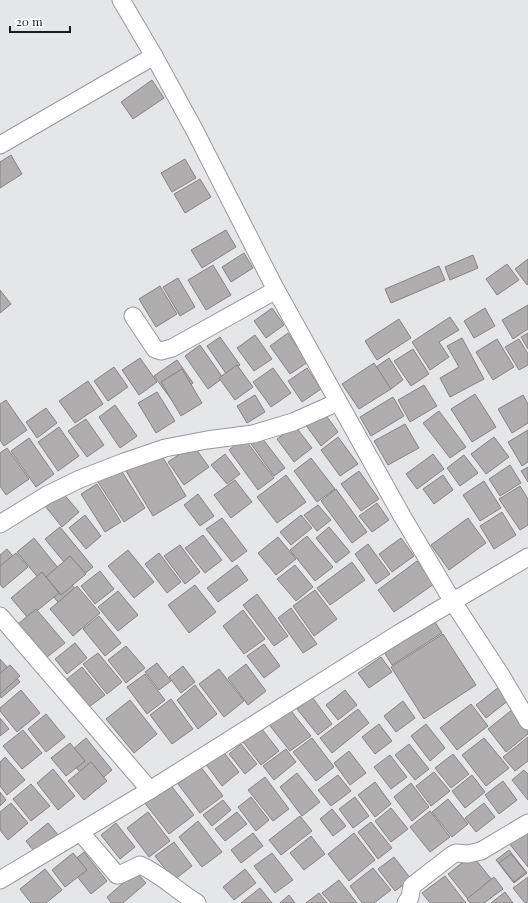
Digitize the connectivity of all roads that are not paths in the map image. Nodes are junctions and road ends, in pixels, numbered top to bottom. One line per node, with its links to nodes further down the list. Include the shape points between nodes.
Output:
1 (121, 0): 2 (street)
2 (154, 56): 3 (street); 4 (street)
3 (0, 145)
4 (276, 290): 5 (street, via 172,348 161,351 155,348); 6 (street)
5 (133, 316)
6 (338, 402): 7 (street, via 293,422 253,434 165,448 124,462 47,495); 9 (street)
7 (0, 524)
8 (528, 557): 9 (street)
9 (453, 602): 11 (street); 12 (street, via 391,638)
10 (0, 616): 12 (street)
11 (528, 721)
12 (150, 790): 14 (street)
13 (528, 823): 17 (street, via 481,850 452,855 412,886)
14 (81, 833): 15 (street); 16 (street, via 117,875 140,865 156,873)
15 (0, 880)
16 (197, 903)
17 (406, 903)

